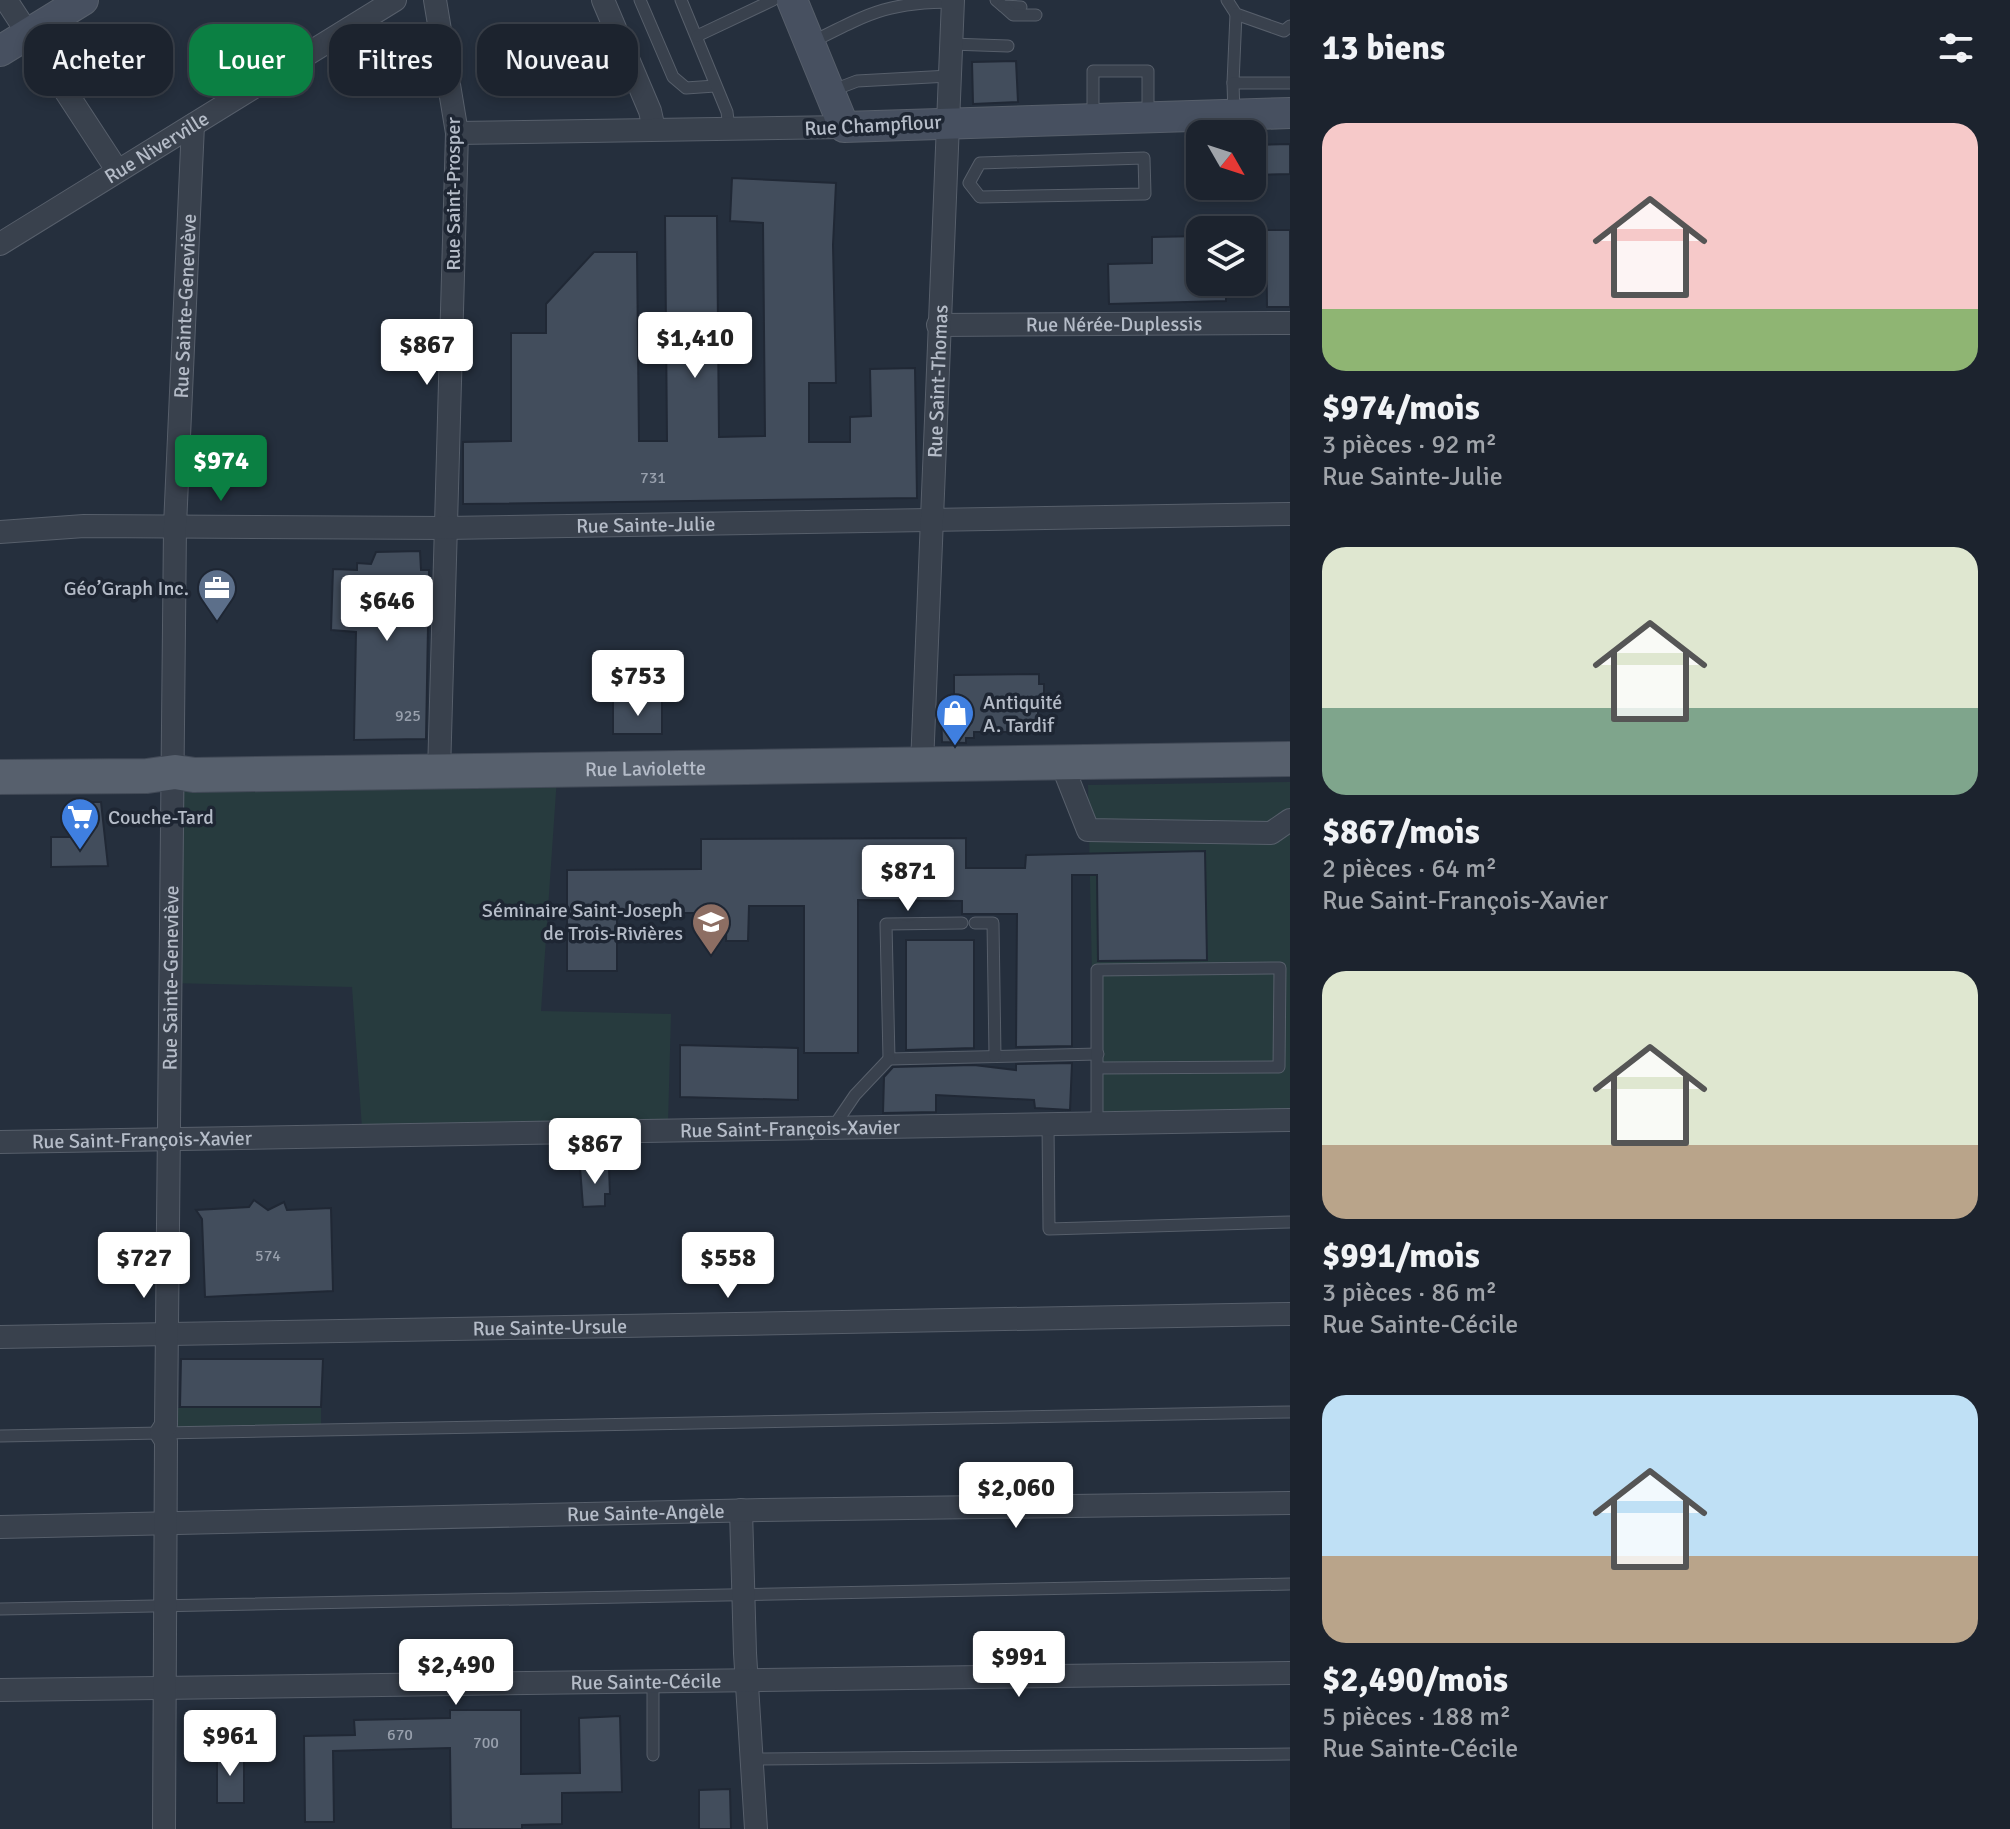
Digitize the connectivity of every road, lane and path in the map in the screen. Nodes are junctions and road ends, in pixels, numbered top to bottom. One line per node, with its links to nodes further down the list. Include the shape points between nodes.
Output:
1 (6, 0): 18 (street)
2 (83, 0): 16 (main road)
3 (395, 0): 36 (street, Rue Niverville)
4 (435, 0): 40 (street, Rue Saint-Prosper)
5 (603, 0): 39 (street)
6 (640, 0): 28 (lane, via 673,77 686,88)
7 (681, 0): 20 (lane)
8 (773, 0): 20 (lane)
9 (792, 0): 21 (main road)
10 (1227, 0): 14 (lane)
11 (955, 1): 21 (lane, via 891,5); 22 (street, Rue Saint-Thomas)
12 (1000, 3): 13 (lane); 15 (lane, via 1013,15)
13 (1021, 7)
14 (1236, 14): 17 (lane, via 1284,31); 26 (lane)
15 (1036, 15)
16 (43, 24)
17 (1290, 26)
18 (24, 29)
19 (24, 36): 24 (main road)
20 (697, 36): 28 (lane)
21 (811, 42): 29 (main road)
22 (951, 44): 23 (lane); 25 (street, Rue Saint-Thomas)
23 (1008, 46)
24 (0, 51)
25 (949, 76): 29 (lane, via 857,81); 35 (street, Rue Saint-Thomas)
26 (1233, 83): 27 (lane); 32 (lane)
27 (1290, 83)
28 (715, 86): 38 (lane)
29 (830, 91): 37 (main road)
30 (68, 96): 41 (street)
31 (1290, 113): 32 (main road, Rue Champflour)
32 (1234, 115): 33 (main road, Rue Champflour)
33 (1148, 118): 34 (main road, Rue Champflour); 34 (lane, via 1148,71 1093,71)
34 (1093, 119): 35 (main road, Rue Champflour)
35 (947, 121): 37 (main road, Rue Champflour); 42 (street, Rue Saint-Thomas)
36 (193, 125): 41 (street, Rue Niverville); 49 (street, Rue Sainte-Geneviève)
37 (844, 127): 38 (street, Rue Champflour)
38 (729, 128): 39 (street, Rue Champflour)
39 (654, 129): 40 (street, Rue Champflour)
40 (457, 133): 50 (street, Rue Saint-Prosper)
41 (117, 170): 44 (street, Rue Niverville)
42 (944, 182): 43 (lane); 46 (street, Rue Saint-Thomas)
43 (969, 183): 43 (lane, via 980,197 1145,194 1144,158 980,163)
44 (0, 244)
45 (1290, 323): 46 (street, Rue Nérée-Duplessis)
46 (938, 325): 48 (street, Rue Saint-Thomas)
47 (1290, 514): 48 (street, Rue Sainte-Julie)
48 (932, 520): 50 (street, Rue Sainte-Julie); 54 (street, Rue Saint-Thomas)
49 (175, 526): 50 (street, Rue Sainte-Julie); 51 (street, Rue Sainte-Julie); 55 (street, Rue Sainte-Geneviève)
50 (446, 528): 56 (street, Rue Saint-Prosper)
51 (0, 532)
52 (1290, 759): 53 (main road, Rue Laviolette)
53 (1061, 762): 54 (main road, Rue Laviolette); 58 (street, via 1088,830 1271,833)
54 (922, 765): 56 (main road, Rue Laviolette)
55 (175, 772): 56 (main road, Rue Laviolette); 57 (main road, Rue Laviolette); 69 (street, Rue Sainte-Geneviève)
56 (439, 773)
57 (0, 777)
58 (1290, 820)
59 (962, 923): 63 (lane, via 886,924)
60 (975, 923): 62 (lane, via 993,923)
61 (1098, 1054): 62 (lane); 64 (lane); 64 (lane, via 1097,970 1280,968 1279,1067)
62 (995, 1056): 63 (lane)
63 (889, 1059): 68 (lane)
64 (1098, 1068): 66 (lane)
65 (1290, 1120): 66 (street, Rue Saint-François-Xavier)
66 (1097, 1123): 67 (street, Rue Saint-François-Xavier)
67 (1048, 1124): 68 (street, Rue Saint-François-Xavier); 71 (lane, via 1049,1229)
68 (833, 1128): 69 (street, Rue Saint-François-Xavier)
69 (169, 1140): 70 (street, Rue Saint-François-Xavier); 73 (street, Rue Sainte-Geneviève)
70 (0, 1142)
71 (1290, 1222)
72 (1290, 1314): 73 (street, Rue Sainte-Ursule)
73 (167, 1334): 74 (street, Rue Sainte-Ursule); 76 (street, Rue Sainte-Geneviève, via 166,1425)
74 (0, 1337)
75 (1290, 1412): 76 (lane)
76 (161, 1433): 77 (lane); 80 (street, Rue Sainte-Geneviève, via 166,1441)
77 (0, 1436)
78 (1290, 1503): 79 (street, Rue Sainte-Angèle)
79 (741, 1510): 80 (street, Rue Sainte-Angèle); 83 (street)
80 (165, 1523): 81 (street, Rue Sainte-Angèle); 84 (street, Rue Sainte-Geneviève)
81 (0, 1527)
82 (1290, 1584): 83 (lane)
83 (743, 1595): 84 (lane); 87 (street)
84 (165, 1604): 85 (lane); 89 (street, Rue Sainte-Geneviève)
85 (0, 1609)
86 (1290, 1673): 87 (street, Rue Sainte-Cécile)
87 (747, 1680): 88 (street, Rue Sainte-Cécile); 93 (street)
88 (653, 1681): 89 (street, Rue Sainte-Cécile); 92 (lane)
89 (164, 1687): 90 (street, Rue Sainte-Cécile); 94 (street, Rue Sainte-Geneviève)
90 (0, 1690)
91 (1290, 1754): 93 (lane)
92 (653, 1755)
93 (752, 1759): 95 (street)
94 (164, 1829)
95 (756, 1829)

